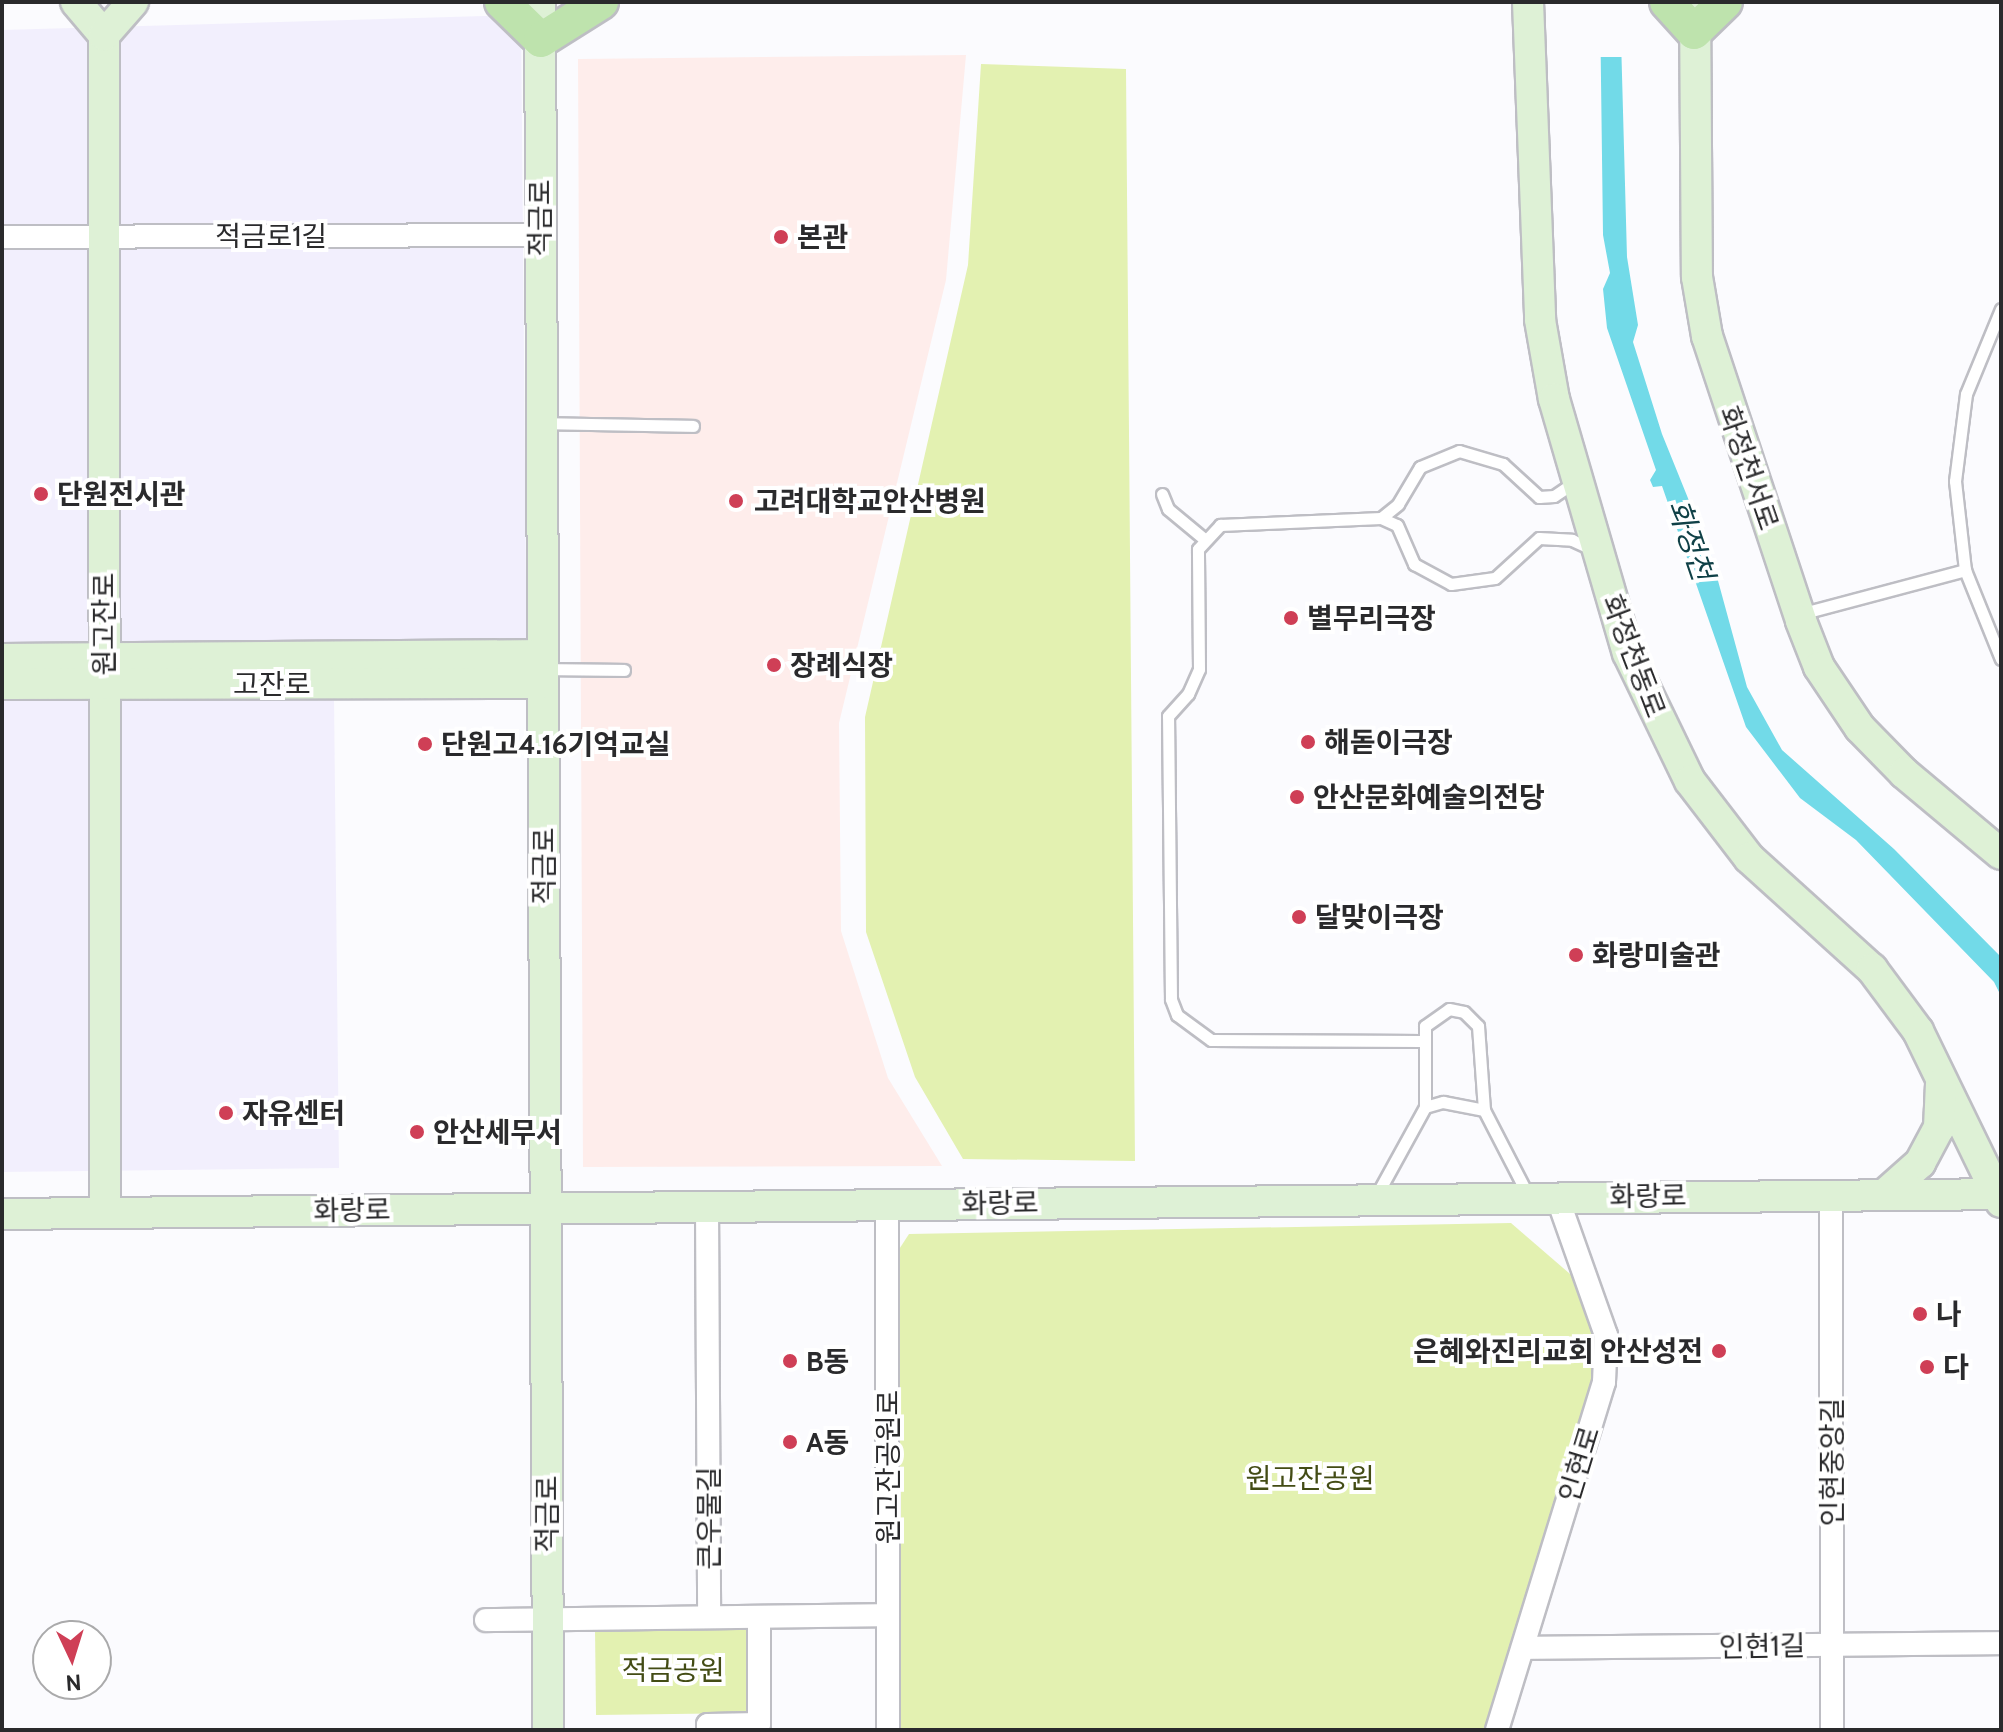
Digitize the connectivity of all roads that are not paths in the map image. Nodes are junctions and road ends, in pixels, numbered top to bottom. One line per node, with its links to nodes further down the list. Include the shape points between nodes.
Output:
1 (76, 2): 10 (street)
2 (133, 2): 10 (street)
3 (502, 2): 11 (main road)
4 (540, 2): 11 (street, 적금로)
5 (601, 2): 11 (main road)
6 (1528, 2): 18 (street, 화정천동로, via 1540,320)
7 (1667, 2): 9 (main road)
8 (1725, 2): 9 (main road)
9 (1695, 17): 24 (street, 화정천서로, via 1697,277 1707,336)
10 (104, 35): 14 (street, 원고잔로)
11 (541, 40): 12 (street, 적금로)
12 (539, 235): 14 (street, 적금로1길); 16 (street, 적금로)
13 (2, 237): 14 (street, 적금로1길)
14 (104, 237): 29 (street, 원고잔로)
15 (2001, 309): 23 (lane, via 1975,365 1960,423 1956,511)
16 (541, 423): 17 (lane); 27 (street, 적금로)
17 (693, 426)
18 (1577, 481): 20 (lane, via 1554,496 1539,497 1503,464 1459,451 1420,467 1398,504); 22 (street, 화정천동로)
19 (1162, 494): 21 (lane, via 1168,509)
20 (1381, 518): 21 (lane, via 1220,525); 22 (lane, via 1397,525 1414,564 1451,584 1495,578 1539,538 1572,540)
21 (1203, 538): 32 (lane, via 1198,549 1199,669 1188,694 1168,716 1171,999 1177,1015 1211,1040)
22 (1598, 553): 33 (street, 화정천동로, via 1628,653 1690,781 1749,858 1872,969 1918,1031)
23 (1965, 570): 24 (lane); 26 (lane)
24 (1799, 614): 31 (street, 화정천서로, via 1819,667 1860,728 1904,773)
25 (2, 659): 29 (street, 고잔로)
26 (2001, 659)
27 (543, 669): 28 (lane); 29 (street, 고잔로); 43 (street, 적금로)
28 (624, 670)
29 (104, 671): 30 (street, 고잔로); 44 (street, 원고잔로)
30 (2, 684)
31 (2001, 854)
32 (1422, 1041): 34 (lane); 35 (lane, via 1428,1021 1442,1010 1457,1009 1475,1020)
33 (1941, 1079): 37 (street, via 1939,1128 1920,1163); 38 (street, 화정천동로)
34 (1425, 1107): 35 (lane, via 1443,1102); 40 (lane)
35 (1484, 1110): 39 (lane)
36 (1831, 1194): 37 (street, 화랑로); 39 (street, 화랑로); 52 (street, 인현중앙길)
37 (1885, 1194): 38 (street, 화랑로)
38 (2000, 1195)
39 (1544, 1197): 40 (street, 화랑로); 53 (street, 인현로, via 1606,1335 1604,1382)
40 (1374, 1199): 42 (street, 화랑로)
41 (707, 1205): 42 (street, 화랑로); 43 (street, 화랑로); 47 (street, 큰우물길)
42 (887, 1205): 46 (street, 원고잔공원로)
43 (547, 1208): 44 (street, 화랑로); 50 (street, 적금로)
44 (105, 1213): 45 (street, 화랑로)
45 (2, 1214)
46 (888, 1615): 48 (street); 56 (street, 원고잔공원로)
47 (709, 1617): 48 (street); 50 (street)
48 (759, 1617): 55 (street, via 759,1724 708,1725)
49 (486, 1620): 50 (street)
50 (548, 1621): 54 (street, 적금로)
51 (2001, 1643): 52 (street, 인현1길)
52 (1832, 1645): 53 (street, 인현1길); 58 (street, 인현중앙길)
53 (1523, 1648): 57 (street, 인현로)
54 (548, 1730)
55 (708, 1730)
56 (888, 1730)
57 (1497, 1730)
58 (1832, 1730)

